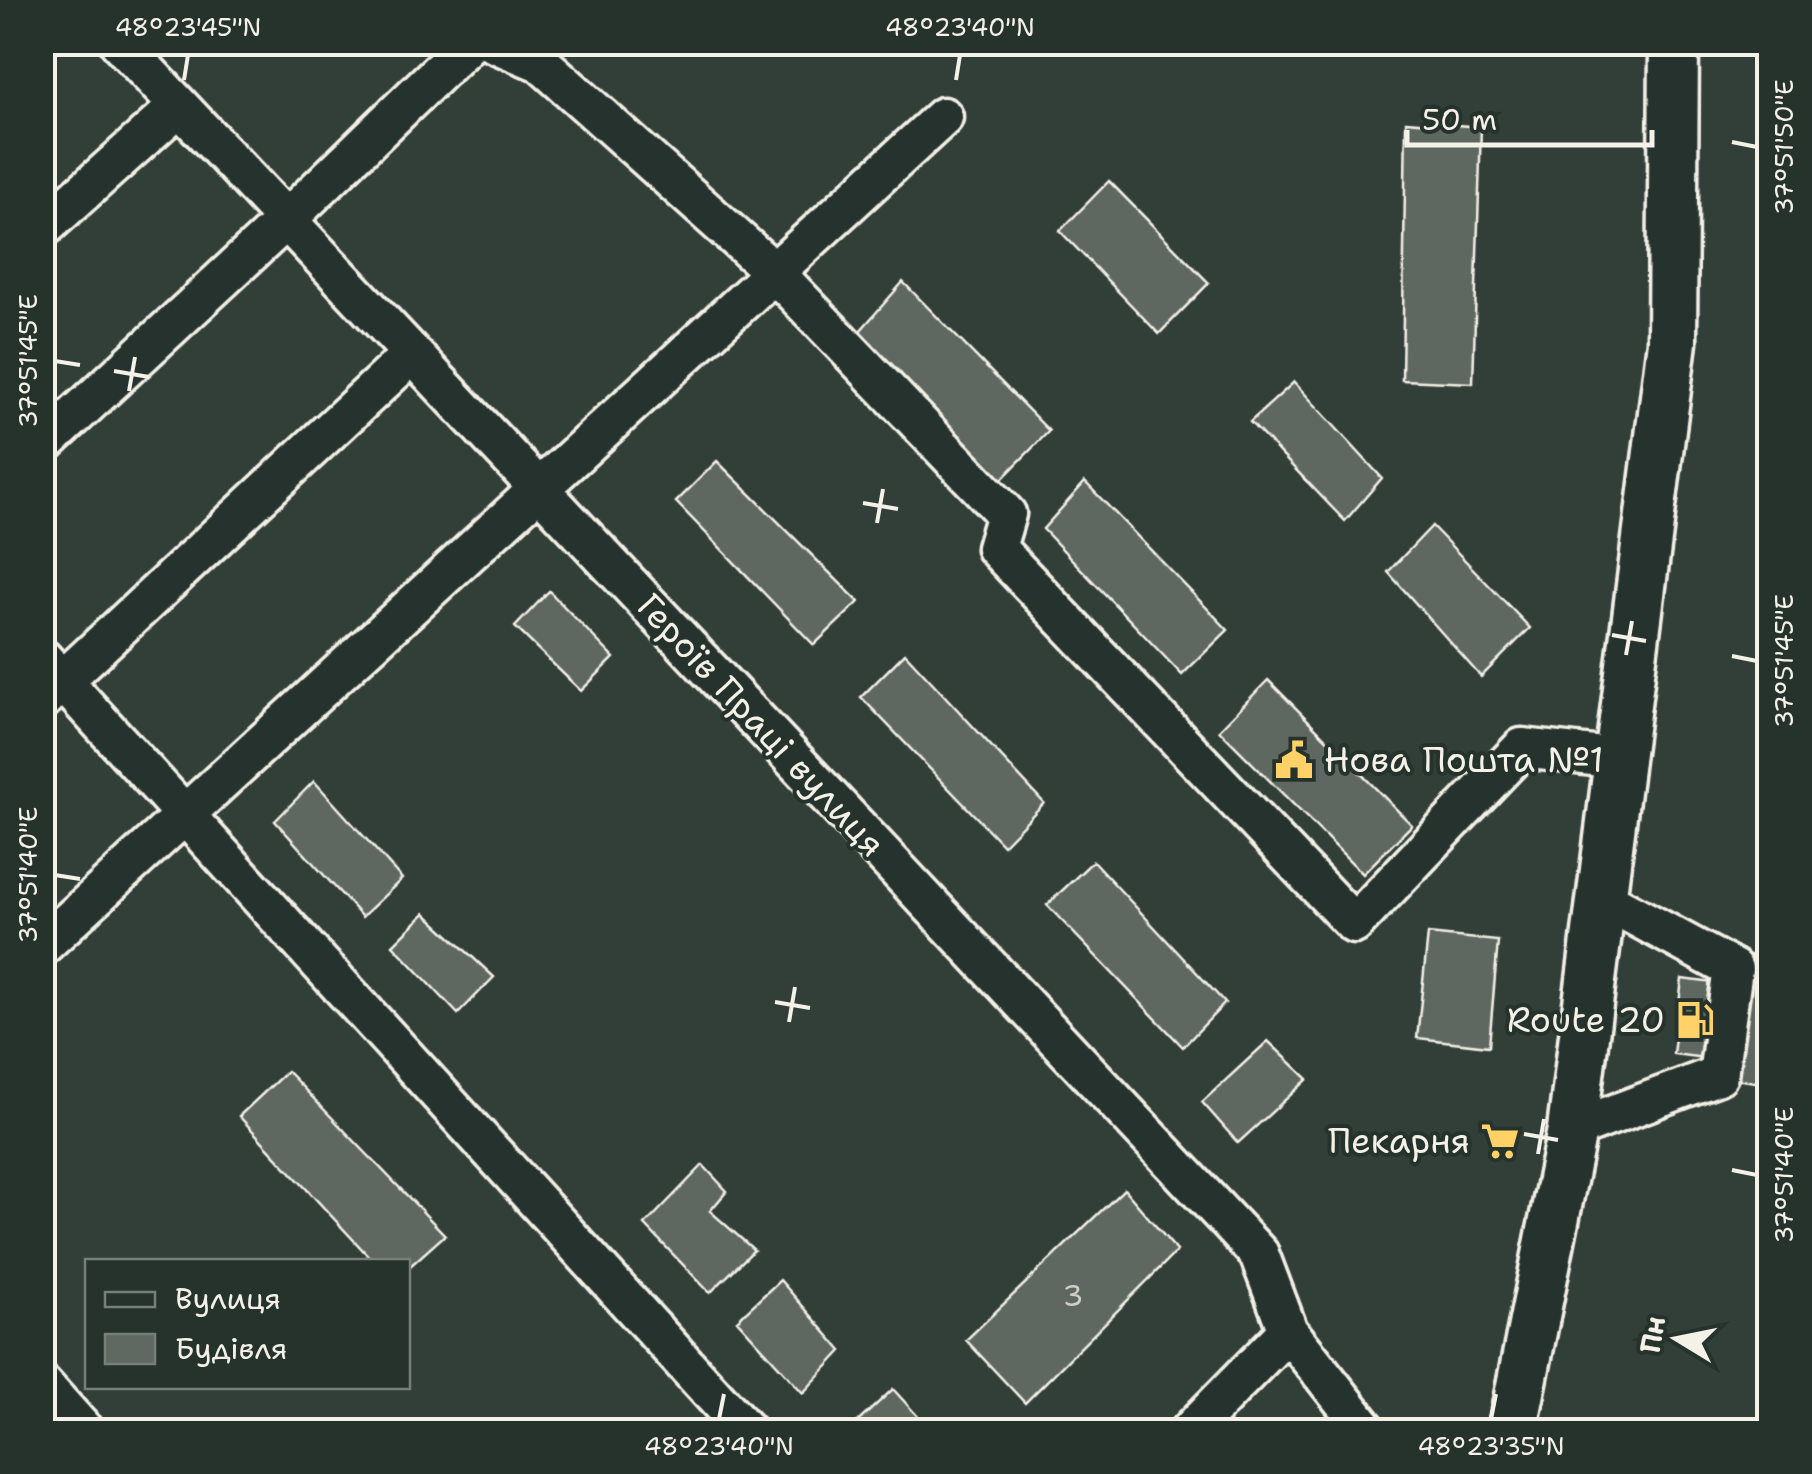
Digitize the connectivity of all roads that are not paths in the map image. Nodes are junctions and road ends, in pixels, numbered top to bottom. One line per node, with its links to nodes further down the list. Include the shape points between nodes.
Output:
1 (119, 42): 5 (street, Героїв Праці вулиця)
2 (470, 42): 7 (street)
3 (492, 42): 9 (street, via 540,62)
4 (1674, 42): 14 (main road, via 1672,342)
5 (179, 106): 7 (street, Героїв Праці вулиця); 8 (street)
6 (943, 117): 9 (street)
7 (286, 220): 10 (street, Героїв Праці вулиця); 11 (street)
8 (42, 229)
9 (774, 272): 12 (street); 14 (street, via 1006,514 996,548 1354,924 1522,748)
10 (412, 354): 12 (street, Героїв Праці вулиця); 13 (street)
11 (42, 446)
12 (538, 488): 15 (street); 19 (street, Героїв Праці вулиця, via 1259,1254)
13 (49, 680): 15 (street)
14 (1620, 758): 16 (main road)
15 (185, 815): 17 (street); 22 (street)
16 (1602, 898): 18 (main road); 18 (street, via 1733,969 1718,1075)
17 (42, 946)
18 (1572, 1130): 25 (main road)
19 (1288, 1331): 23 (street); 24 (street, Героїв Праці вулиця)
20 (42, 1384): 21 (street)
21 (85, 1432)
22 (747, 1432)
23 (1190, 1432)
24 (1368, 1432)
25 (1512, 1432)

